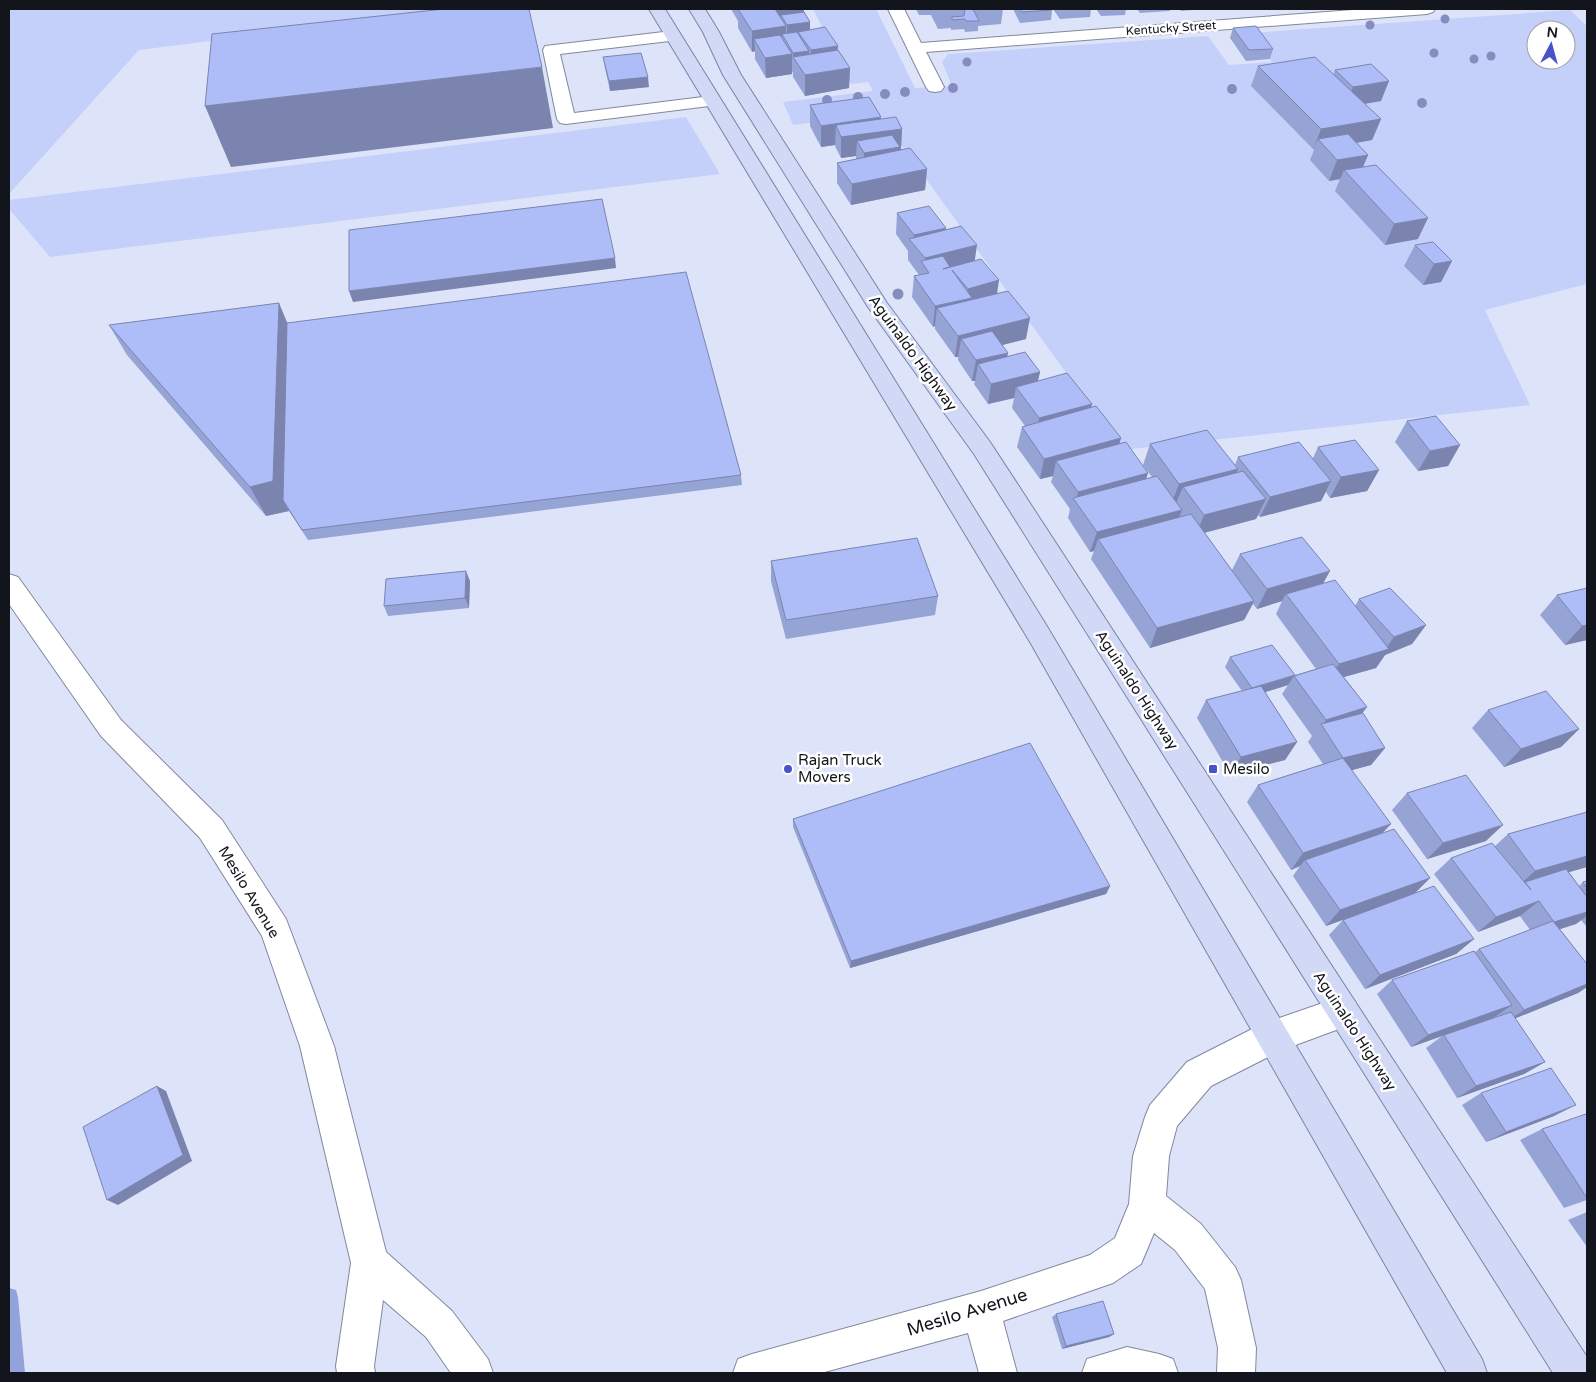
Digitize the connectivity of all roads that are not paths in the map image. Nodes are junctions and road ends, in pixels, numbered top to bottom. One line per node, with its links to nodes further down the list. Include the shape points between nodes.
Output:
1 (657, 9): 7 (main road)
2 (697, 9): 6 (main road, Aguinaldo Highway)
3 (896, 9): 8 (street)
4 (1427, 9): 5 (street, Kentucky Street)
5 (1384, 10): 8 (street, Kentucky Street)
6 (711, 32): 7 (main road); 13 (main road, Aguinaldo Highway, via 732,76 879,306 982,448)
7 (672, 36): 10 (main road); 10 (street, via 551,50 566,118)
8 (916, 48): 9 (street)
9 (935, 87)
10 (711, 101): 11 (street, via 641,96); 14 (main road, via 1039,636)
11 (548, 107)
12 (9, 584): 16 (street, Mesilo Avenue, via 111,728 211,829 275,928 317,1046)
13 (1343, 1012): 14 (street, Mesilo Avenue); 26 (main road, Aguinaldo Highway)
14 (1274, 1036): 15 (street, Mesilo Avenue, via 1199,1074 1162,1117 1151,1156); 25 (main road)
15 (1148, 1204): 17 (street, Mesilo Avenue, via 1128,1251 1100,1270); 24 (street, via 1188,1237 1222,1280 1237,1348)
16 (370, 1263): 18 (street, Mesilo Avenue); 19 (street, via 439,1324)
17 (980, 1310): 20 (street, Mesilo Avenue); 21 (street)
18 (356, 1373)
19 (474, 1373)
20 (752, 1373)
21 (998, 1373)
22 (1101, 1373): 23 (street, via 1127,1366)
23 (1159, 1373)
24 (1236, 1373)
25 (1468, 1373)
26 (1575, 1373)

